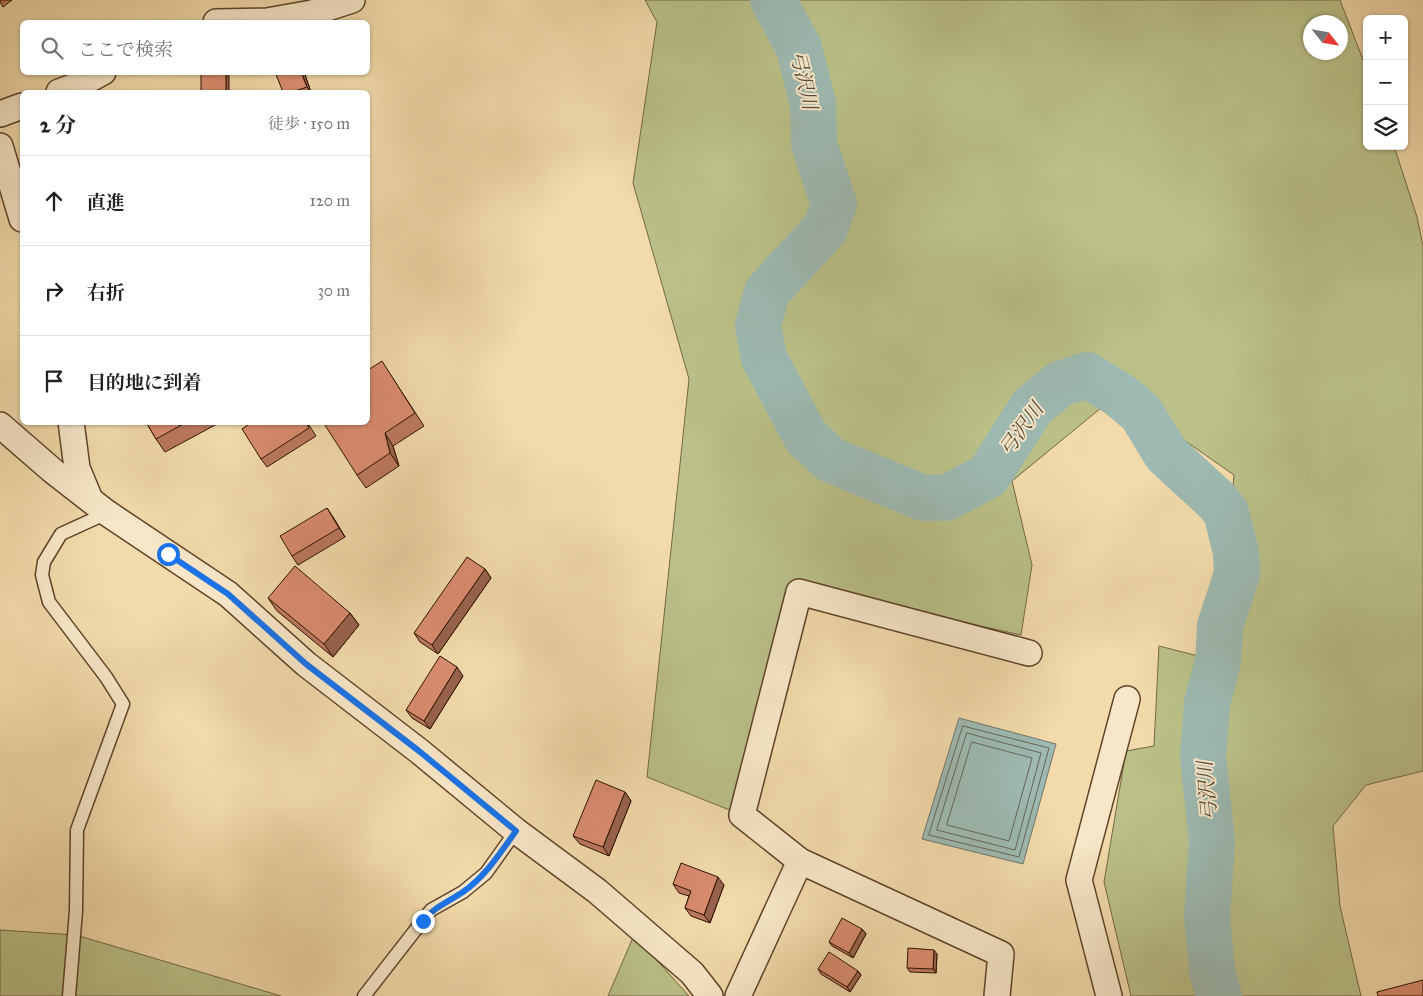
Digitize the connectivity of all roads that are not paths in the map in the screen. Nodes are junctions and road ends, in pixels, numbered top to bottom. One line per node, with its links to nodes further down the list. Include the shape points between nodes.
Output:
1 (346, 1): 2 (street)
2 (272, 20)
3 (98, 75): 4 (street)
4 (65, 90)
5 (20, 107): 6 (street)
6 (0, 114)
7 (0, 146): 8 (street)
8 (20, 212)
9 (0, 424): 11 (street)
10 (71, 425): 11 (street, via 77,468)
11 (98, 505): 14 (street, via 228,594 306,664); 16 (lane, via 61,534 44,562 42,575 49,602 123,704 77,830 76,911)
12 (1029, 653): 15 (street, via 799,592 742,815)
13 (1127, 699): 21 (street, via 1079,880)
14 (516, 831): 17 (lane, via 486,872 463,892 431,910); 18 (street, via 646,931 692,973)
15 (800, 860): 19 (street); 20 (street, via 1000,954)
16 (69, 996)
17 (364, 996)
18 (710, 996)
19 (738, 996)
20 (997, 996)
21 (1109, 996)

